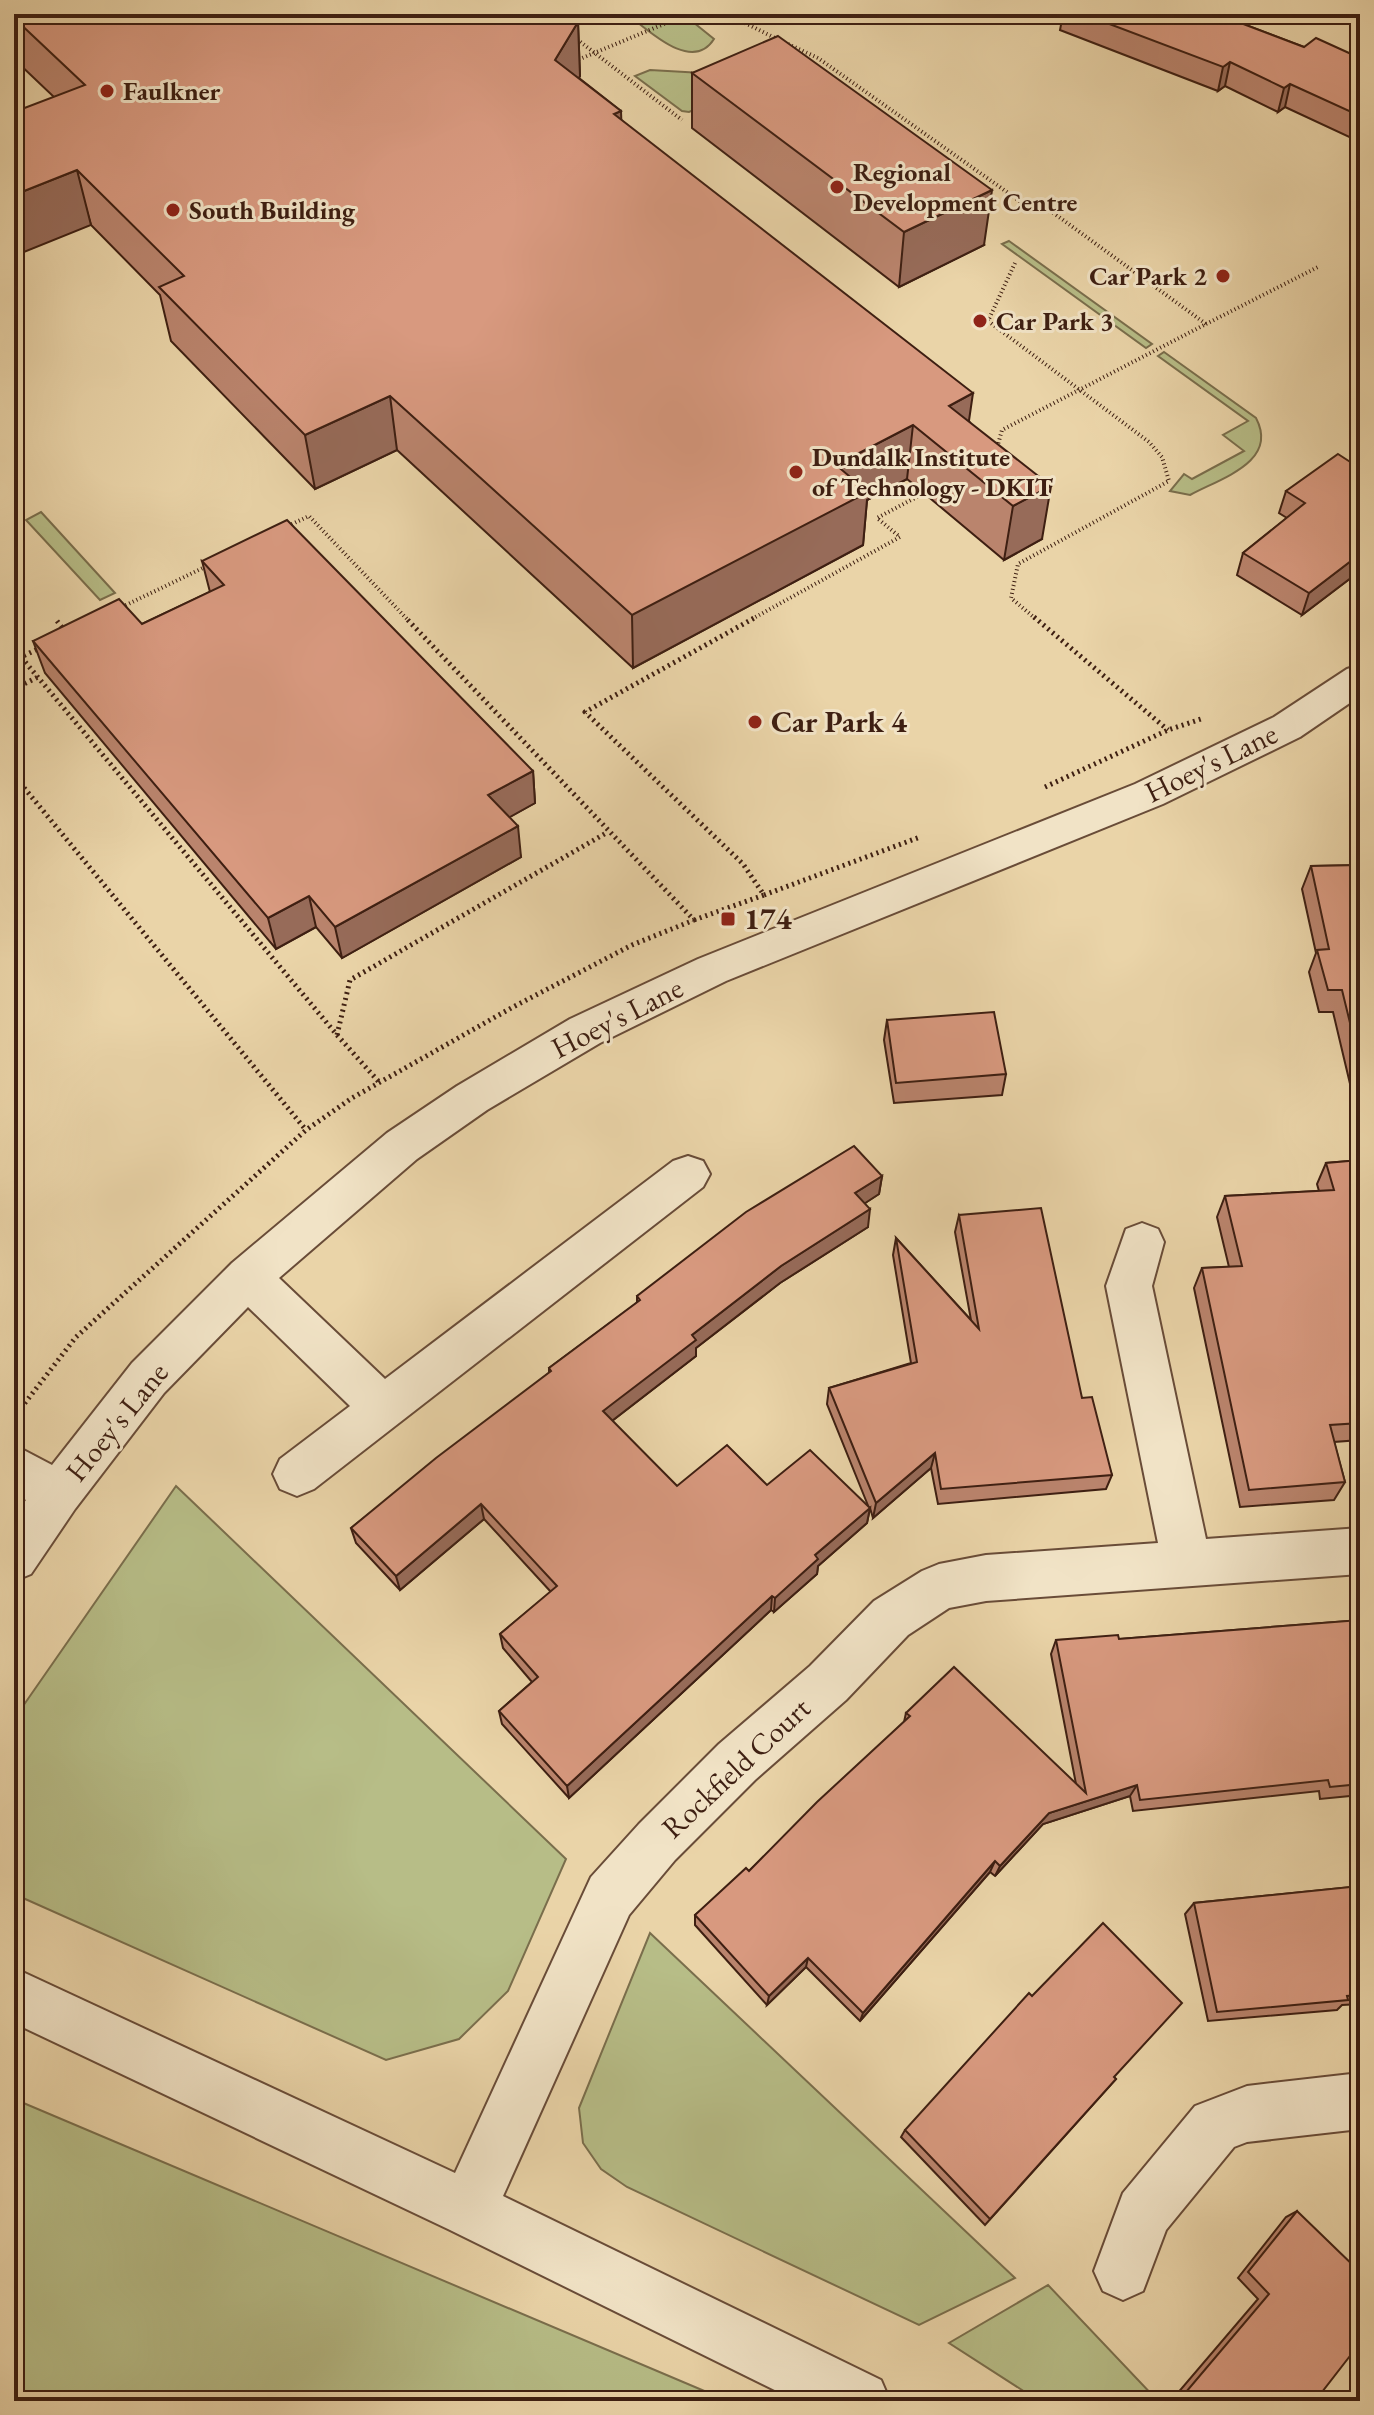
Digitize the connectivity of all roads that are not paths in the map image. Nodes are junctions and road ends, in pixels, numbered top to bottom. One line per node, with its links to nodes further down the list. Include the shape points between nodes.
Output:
1 (1360, 678): 4 (street, Hoey's Lane, via 1287,727 1149,794 712,970 585,1031 402,1146)
2 (688, 1174): 5 (street)
3 (1142, 1242): 11 (street, via 1129,1286)
4 (248, 1277): 5 (street); 8 (street, Hoey's Lane, via 148,1378)
5 (382, 1406): 7 (street)
6 (14, 1467): 8 (street)
7 (297, 1474)
8 (58, 1494): 10 (street, Hoey's Lane)
9 (1360, 1551): 11 (street, Rockfield Court)
10 (14, 1558)
11 (1187, 1565): 14 (street, Rockfield Court, via 986,1578 939,1587 891,1618 828,1683 737,1762 610,1896)
12 (14, 1995): 14 (street)
13 (1360, 2101): 15 (street, via 1247,2114 1215,2126 1143,2213)
14 (468, 2209): 16 (street)
15 (1123, 2271)
16 (860, 2401)

